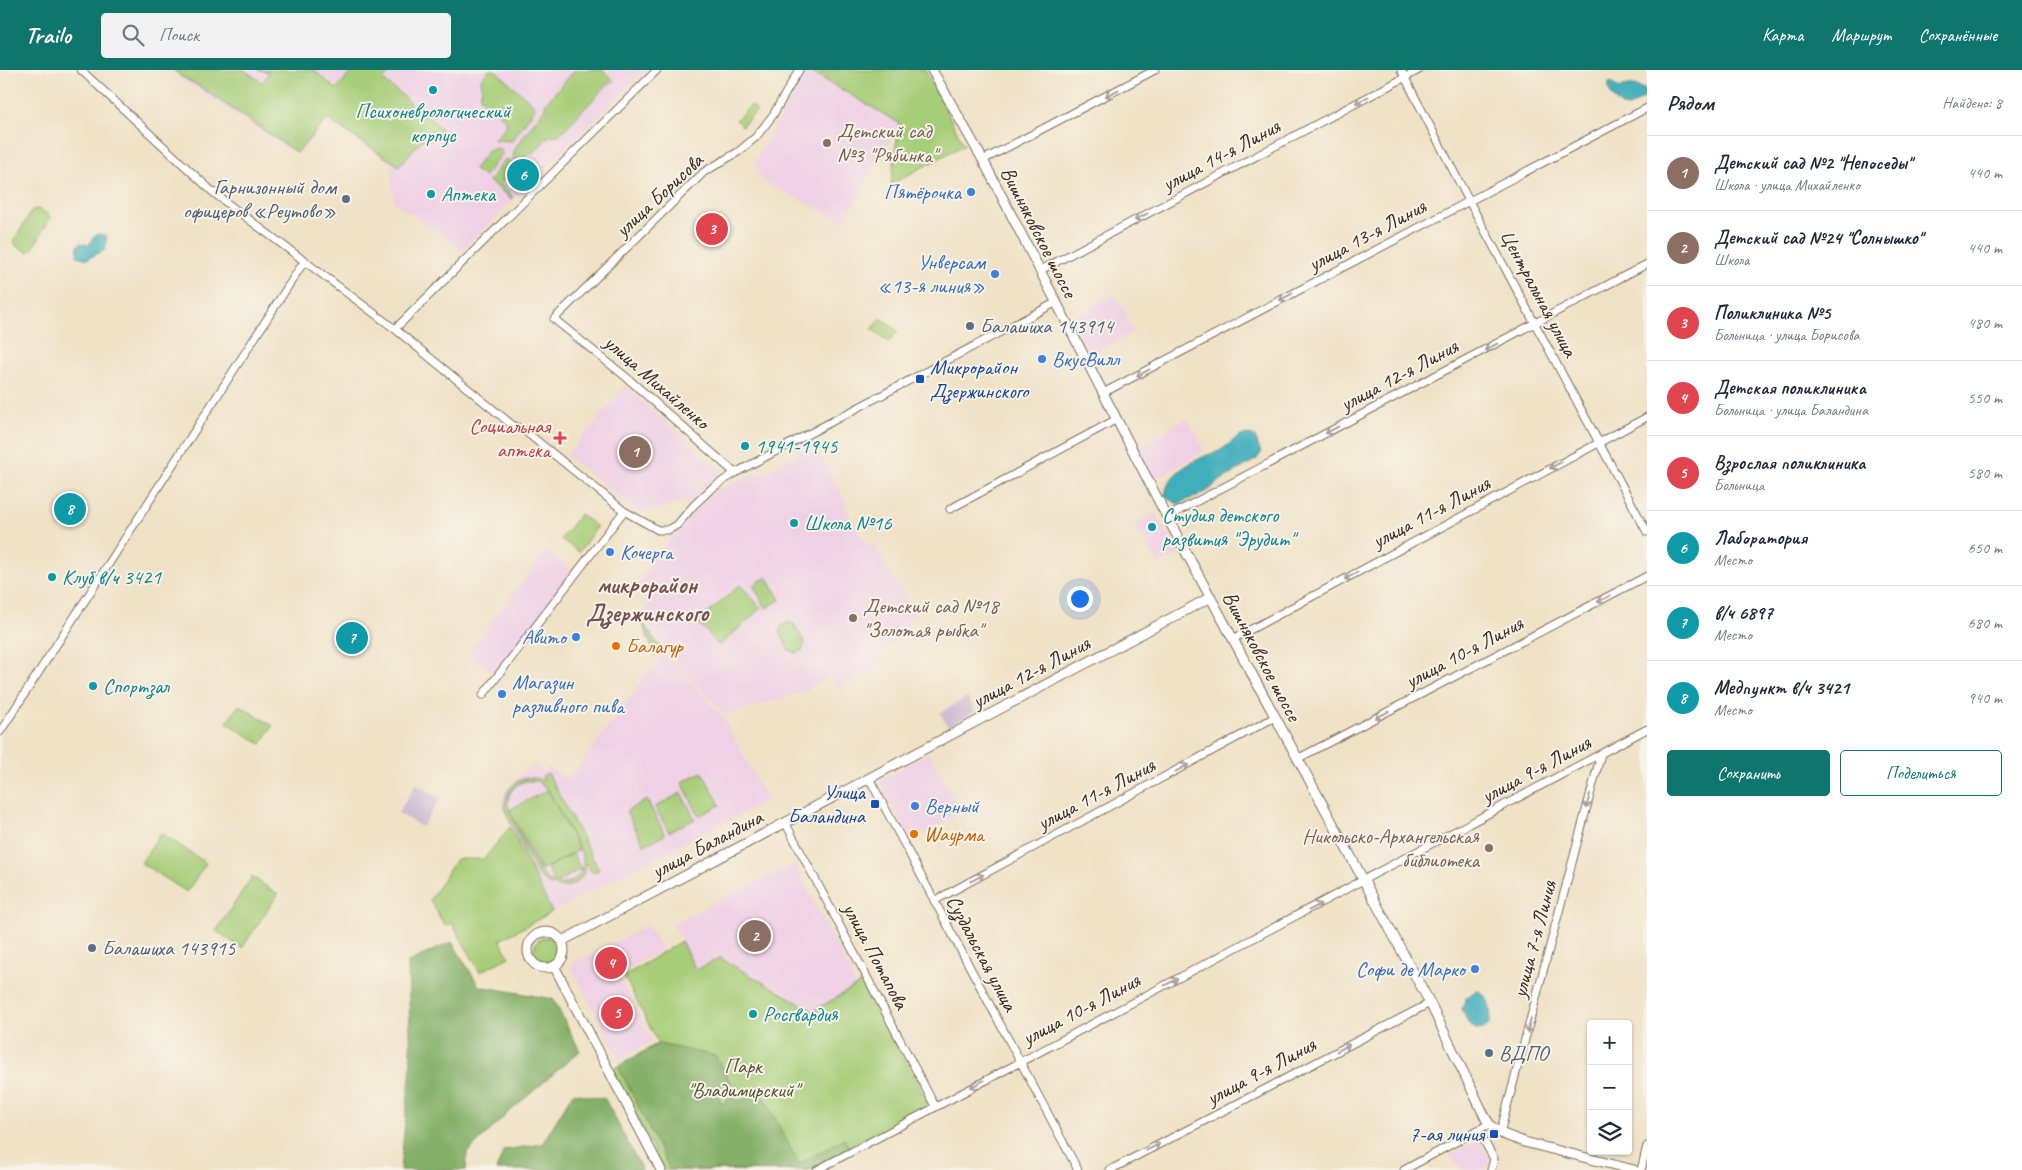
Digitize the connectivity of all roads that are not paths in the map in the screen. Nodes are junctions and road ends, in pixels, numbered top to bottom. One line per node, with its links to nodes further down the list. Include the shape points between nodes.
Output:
1 (81, 70): 12 (street, via 215,194)
2 (657, 70): 18 (street)
3 (799, 70): 16 (street, улица Борисова, via 756,137 704,172)
4 (932, 70): 10 (street, Вишняковское шоссе)
5 (1155, 70): 10 (street, one-way to 10)
6 (1401, 70): 8 (street, Центральная улица)
7 (1419, 70): 8 (street, улица 14-я Линия)
8 (1405, 78): 11 (street, Центральная улица); 14 (street, улица 14-я Линия, one-way to 14)
9 (1647, 108): 11 (street, улица 13-я Линия)
10 (983, 160): 14 (street, Вишняковское шоссе)
11 (1469, 200): 17 (street, Центральная улица); 19 (street, улица 13-я Линия, one-way to 19)
12 (305, 260): 18 (street); 34 (street)
13 (1647, 264): 17 (street, улица 12-я Линия)
14 (1039, 271): 15 (street, Вишняковское шоссе)
15 (1055, 303): 19 (street, Вишняковское шоссе); 23 (street)
16 (554, 320): 23 (street, улица Михайленко, via 626,376)
17 (1534, 324): 22 (street, Центральная улица); 26 (street, улица 12-я Линия, one-way to 26)
18 (395, 329): 25 (street)
19 (1103, 393): 21 (street, Вишняковское шоссе)
20 (1647, 417): 22 (street, улица 11-я Линия)
21 (1117, 420): 24 (street); 26 (street, Вишняковское шоссе)
22 (1598, 442): 27 (street, Центральная улица); 30 (street, улица 11-я Линия, one-way to 30)
23 (735, 474): 25 (street, via 711,489 677,525 668,530 658,530)
24 (950, 509)
25 (624, 511): 31 (street)
26 (1167, 517): 29 (street, Вишняковское шоссе)
27 (1647, 532)
28 (1647, 576): 36 (street, улица 10-я Линия, one-way to 36)
29 (1211, 597): 30 (street, Вишняковское шоссе); 37 (street, улица 12-я Линия)
30 (1233, 639): 32 (street, Вишняковское шоссе)
31 (483, 695)
32 (1274, 717): 36 (street, Вишняковское шоссе); 40 (street, улица 11-я Линия, one-way to 32)
33 (1647, 729): 35 (street, улица 9-я Линия)
34 (0, 732)
35 (1601, 754): 39 (street, улица 9-я Линия); 48 (street, улица 7-я Линия, one-way to 48)
36 (1297, 759): 39 (street, Вишняковское шоссе)
37 (869, 778): 38 (street, улица Баландина); 40 (street, Суздальская улица)
38 (785, 822): 41 (street, улица Баландина); 45 (street, улица Потапова)
39 (1363, 882): 43 (street, Вишняковское шоссе); 44 (street, улица 10-я Линия, one-way to 39)
40 (934, 901): 44 (street, Суздальская улица)
41 (562, 941): 42 (street, via 562,958); 42 (street, via 553,934 542,933 529,945 532,961 542,967)
42 (554, 966): 50 (street)
43 (1430, 1003): 46 (street, Вишняковское шоссе); 53 (street, улица 9-я Линия, one-way to 43)
44 (1020, 1061): 45 (street, улица 10-я Линия, one-way to 45); 52 (street, Суздальская улица)
45 (936, 1106): 51 (street, улица 10-я Линия)
46 (1489, 1124): 47 (street); 48 (street, Вишняковское шоссе)
47 (1478, 1130): 54 (street); 55 (street, via 1494,1159)
48 (1500, 1133): 56 (street, Вишняковское шоссе)
49 (1647, 1146): 57 (street)
50 (661, 1170)
51 (818, 1170)
52 (1078, 1170)
53 (1110, 1170)
54 (1404, 1170)
55 (1491, 1170)
56 (1634, 1170)
57 (1641, 1170)

